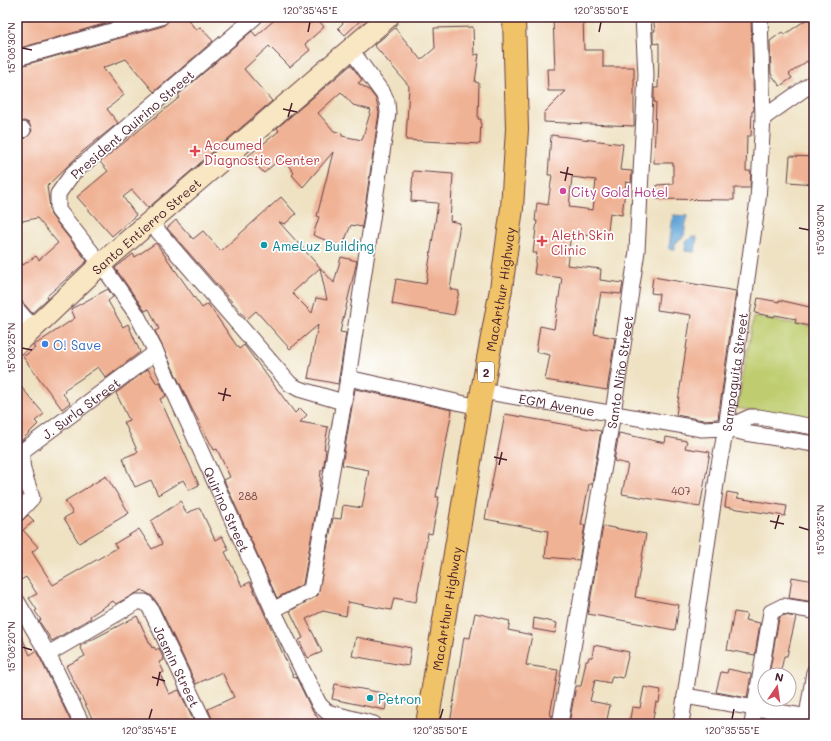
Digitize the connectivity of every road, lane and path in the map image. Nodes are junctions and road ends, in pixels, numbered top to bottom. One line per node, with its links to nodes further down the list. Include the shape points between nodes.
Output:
1 (161, 17): 8 (street)
2 (388, 17): 7 (main road, Santo Entierro Street)
3 (514, 17): 18 (highway, MacArthur Highway / 2, via 517,129 512,208)
4 (643, 17): 20 (street, Santo Niño Street, via 646,76 637,251)
5 (760, 17): 10 (street, Sampaguita Street)
6 (251, 18): 12 (street, President Quirino Street, via 73,173 58,194 58,210)
7 (350, 50): 11 (main road, Santo Entierro Street); 17 (street, via 384,95 388,113)
8 (17, 58)
9 (814, 82): 10 (street)
10 (763, 118): 22 (street, Sampaguita Street, via 758,200)
11 (150, 222): 12 (main road, Santo Entierro Street); 19 (street, via 290,384)
12 (101, 264): 14 (main road, Santo Entierro Street); 16 (street, Quirino Street, via 137,315)
13 (17, 309): 14 (street)
14 (34, 329): 15 (main road, Santo Entierro Street)
15 (17, 344)
16 (156, 352): 24 (street, J. Surla Street, via 25,449 21,464 32,498); 26 (street, Quirino Street)
17 (348, 378): 18 (street, EGM Avenue); 19 (street)
18 (481, 399): 20 (street, EGM Avenue); 36 (highway, MacArthur Highway / 2)
19 (342, 402): 26 (street, via 311,590)
20 (613, 413): 22 (street, EGM Avenue, via 702,429); 37 (street, Santo Niño Street)
21 (814, 427): 22 (street, via 759,417)
22 (726, 428): 23 (street); 30 (street, Sampaguita Street, via 715,486)
23 (814, 444)
24 (17, 514)
25 (17, 601): 28 (street)
26 (273, 610): 35 (street, Quirino Street, via 319,704 327,712)
27 (814, 611): 31 (street, via 783,606 774,609 768,620)
28 (48, 654): 33 (street); 34 (street, Jasmin Street, via 137,602 145,602)
29 (814, 672): 32 (street)
30 (685, 696): 31 (street); 38 (street, Sampaguita Street)
31 (754, 707): 32 (street); 39 (street)
32 (810, 717)
33 (82, 724)
34 (205, 724)
35 (374, 724)
36 (427, 724)
37 (560, 724)
38 (681, 724)
39 (752, 724)

